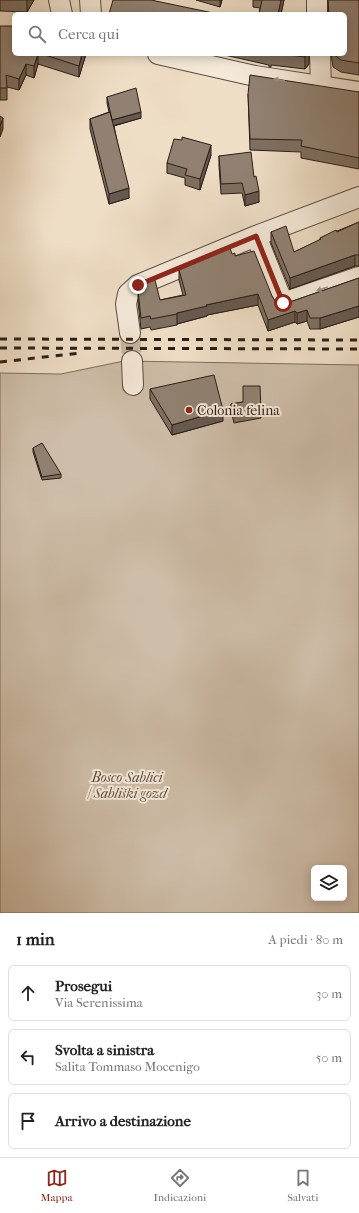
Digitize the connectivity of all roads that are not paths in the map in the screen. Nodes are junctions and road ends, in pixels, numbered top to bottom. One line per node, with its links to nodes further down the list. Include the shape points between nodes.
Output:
1 (59, 0): 4 (street)
2 (90, 0): 5 (street)
3 (317, 0): 6 (street)
4 (62, 12)
5 (91, 12)
6 (318, 12)
7 (167, 56): 9 (street, one-way to 7, via 255,76)
8 (320, 56): 9 (street)
9 (322, 87): 10 (street)
10 (359, 92)
11 (359, 197): 12 (street)
12 (256, 236): 13 (street, one-way to 12, via 283,303); 14 (street, via 138,285 128,294 126,304)
13 (359, 277)
14 (130, 333)
15 (132, 361): 16 (street)
16 (133, 385)

